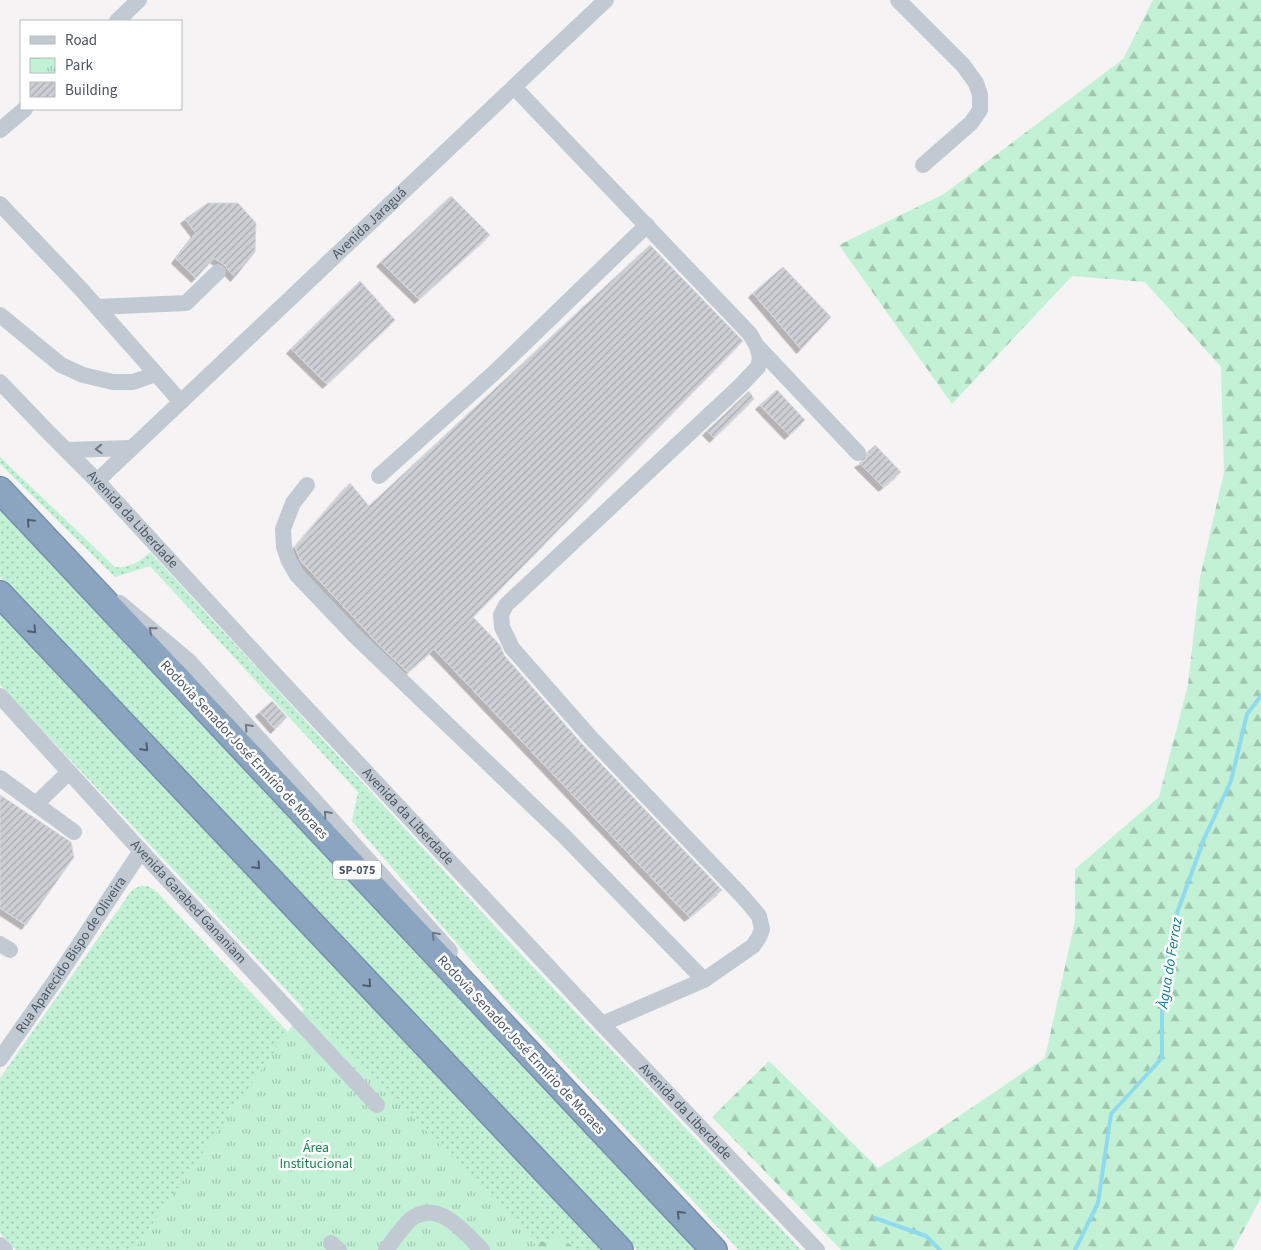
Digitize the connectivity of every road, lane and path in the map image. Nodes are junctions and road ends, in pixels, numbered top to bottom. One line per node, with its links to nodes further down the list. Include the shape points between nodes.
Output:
1 (139, 0): 4 (street)
2 (606, 0): 5 (street, Avenida Jaraguá)
3 (898, 0): 8 (street, via 963,65 980,95 980,110 971,123)
4 (118, 20)
5 (514, 87): 10 (street); 17 (street, Avenida Jaraguá)
6 (23, 110): 7 (street)
7 (0, 130)
8 (923, 165)
9 (0, 204): 12 (street)
10 (647, 225): 14 (street, via 750,334); 21 (street, via 495,372)
11 (218, 272): 12 (street, via 186,303)
12 (97, 307): 15 (street)
13 (0, 315): 15 (street, via 61,365 83,374 113,382 133,382)
14 (757, 346): 20 (street); 32 (street, via 758,367 741,385 506,605 501,615 502,627 512,648 591,738 758,916 762,928 753,946)
15 (156, 374): 17 (street)
16 (0, 382): 19 (street, Avenida da Liberdade)
17 (181, 402): 18 (street, Avenida Jaraguá)
18 (132, 448): 19 (street, one-way to 19); 22 (street, Avenida Jaraguá)
19 (66, 450): 22 (street, Avenida da Liberdade)
20 (858, 453)
21 (379, 476)
22 (97, 481): 33 (street, Avenida da Liberdade)
23 (307, 485): 32 (street, via 293,503 283,529 284,547 297,575 355,636 564,836)
24 (0, 490): 41 (highway, Rodovia Senador José Ermírio de Moraes / SP-075, one-way to 24)
25 (0, 594): 40 (highway, one-way to 40)
26 (0, 696): 27 (street, Avenida Garabed Gananiam)
27 (69, 772): 29 (street); 31 (street, Avenida Garabed Gananiam)
28 (0, 778): 29 (street)
29 (36, 804): 30 (street)
30 (74, 832)
31 (141, 851): 34 (street, Rua Aparecido Bispo de Oliveira); 35 (street, Avenida Garabed Gananiam)
32 (704, 980): 33 (street)
33 (602, 1024): 42 (street, Avenida da Liberdade)
34 (0, 1058)
35 (377, 1106)
36 (0, 1244): 37 (street)
37 (6, 1250)
38 (386, 1250): 39 (street, via 412,1217 439,1213)
39 (482, 1250)
40 (620, 1250)
41 (714, 1250)
42 (817, 1250)

